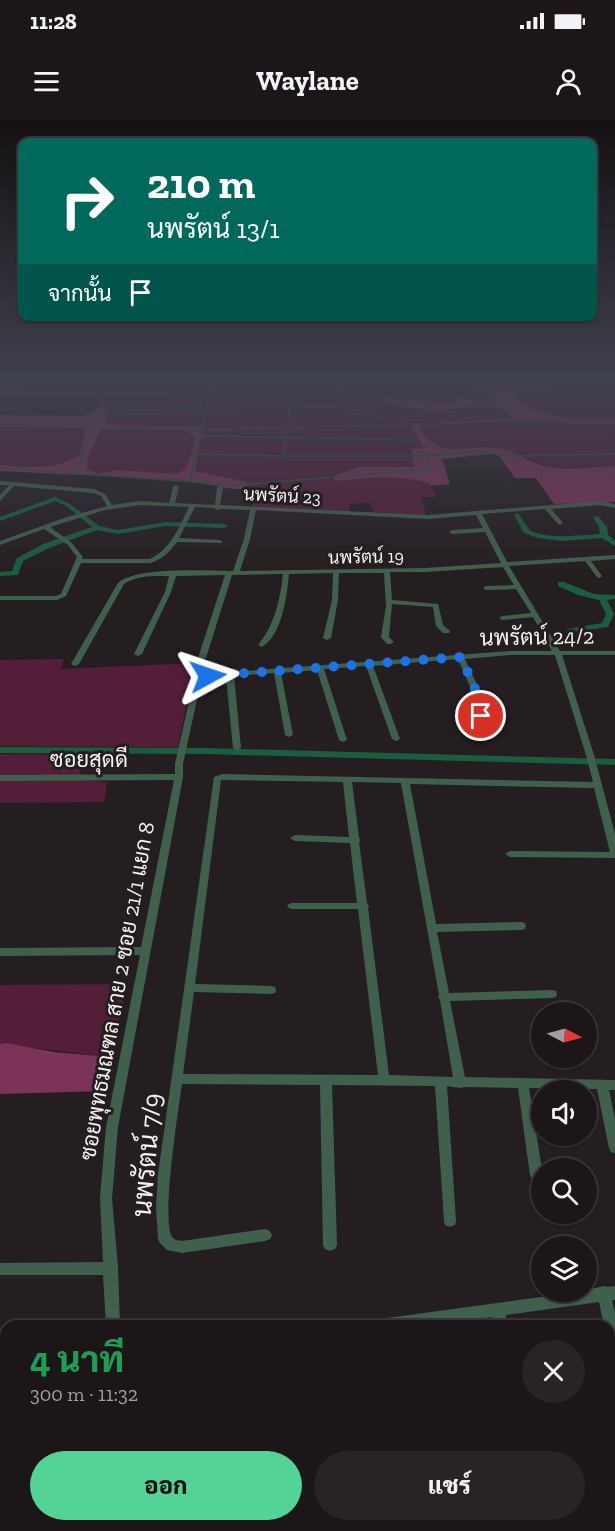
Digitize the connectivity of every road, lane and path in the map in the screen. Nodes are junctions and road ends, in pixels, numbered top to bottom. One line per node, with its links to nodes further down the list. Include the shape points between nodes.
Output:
1 (0, 483): 2 (street)
2 (13, 484): 5 (street); 8 (street, via 94,491 103,495)
3 (176, 487): 6 (street)
4 (220, 488): 11 (street)
5 (0, 499)
6 (171, 505): 8 (street, นพรัตน์ 23); 9 (street, นพรัตน์ 23)
7 (615, 506): 10 (street, นพรัตน์ 23, via 602,503)
8 (110, 507): 15 (street, นพรัตน์ 23)
9 (192, 507): 11 (street, นพรัตน์ 23); 18 (street)
10 (546, 507): 13 (street, นพรัตน์ 23); 14 (street)
11 (217, 508): 12 (street, นพรัตน์ 23)
12 (253, 510): 13 (street, นพรัตน์ 23, via 404,516); 26 (street, via 247,539)
13 (478, 513): 16 (street)
14 (560, 523)
15 (45, 527): 20 (street, นพรัตน์ 23); 23 (street, via 70,544)
16 (487, 530): 17 (street); 24 (street)
17 (452, 532)
18 (174, 540): 19 (street); 23 (street, via 166,553 151,561)
19 (220, 542)
20 (0, 543)
21 (615, 557): 22 (street, นพรัตน์ 19)
22 (587, 559): 24 (street, นพรัตน์ 19); 30 (street)
23 (79, 561): 33 (street, via 62,598)
24 (505, 564): 25 (street, นพรัตน์ 19); 31 (street)
25 (387, 571): 28 (street, นพรัตน์ 19); 34 (street)
26 (232, 573): 27 (street, นพรัตน์ 19); 29 (street, นพรัตน์ 19); 45 (street)
27 (286, 573): 28 (street, นพรัตน์ 19); 40 (street, via 273,630)
28 (336, 573): 38 (street, via 336,600)
29 (173, 574): 42 (street); 46 (street, นพรัตน์ 19, via 145,574 121,583)
30 (599, 576)
31 (519, 586): 32 (street); 35 (street)
32 (486, 588)
33 (0, 598)
34 (389, 602): 37 (street, via 437,606 440,626); 39 (street, via 385,637)
35 (536, 615): 36 (street); 43 (street)
36 (502, 618)
37 (446, 631)
38 (327, 638)
39 (390, 642)
40 (262, 645)
41 (615, 653): 43 (street, นพรัตน์ 24/2)
42 (138, 654)
43 (558, 654): 44 (street, นพรัตน์ 24/2); 62 (street)
44 (461, 657): 47 (street, นพรัตน์ 24/2); 54 (street, via 476,691)
45 (202, 658)
46 (75, 664)
47 (369, 664): 49 (street, นพรัตน์ 24/2); 56 (street)
48 (200, 667): 58 (street, ซอยพุทธมณฑล สาย 2 ซอย 21/1 แยก 8)
49 (320, 668): 50 (street, นพรัตน์ 24/2); 55 (street)
50 (277, 671): 51 (street, นพรัตน์ 24/2); 53 (street)
51 (230, 675): 52 (street, นพรัตน์ 24/2); 57 (street)
52 (208, 676)
53 (289, 735)
54 (485, 738)
55 (343, 740)
56 (396, 740)
57 (237, 748)
58 (179, 777): 59 (street, ซอยสุดดี); 71 (street, ซอยพุทธมณฑล สาย 2 ซอย 21/1 แยก 8)
59 (0, 778)
60 (347, 780): 61 (street); 64 (street); 73 (street, via 217,779)
61 (405, 781): 62 (street); 70 (street)
62 (597, 785): 66 (street)
63 (295, 838): 64 (street)
64 (356, 840): 68 (street)
65 (510, 854): 66 (street)
66 (615, 854)
67 (292, 906): 68 (street)
68 (364, 906): 79 (street)
69 (521, 926): 70 (street)
70 (431, 928): 76 (street)
71 (145, 951): 72 (street); 89 (street, ซอยพุทธมณฑล สาย 2 ซอย 21/1 แยก 8, via 107,1167)
72 (0, 952)
73 (190, 988): 74 (street); 77 (street)
74 (271, 990)
75 (552, 994): 76 (street)
76 (443, 997): 81 (street)
77 (177, 1079): 78 (street); 87 (street, นพรัตน์ 7/9, via 164,1174 165,1239 172,1246 182,1247)
78 (326, 1080): 79 (street); 88 (street)
79 (384, 1080): 80 (street)
80 (441, 1082): 81 (street); 86 (street)
81 (460, 1083): 82 (street)
82 (523, 1083): 83 (street); 85 (street)
83 (609, 1085): 84 (street)
84 (615, 1148)
85 (534, 1158)
86 (450, 1221)
87 (265, 1235)
88 (330, 1245)
89 (111, 1268): 90 (street); 93 (street, ซอยพุทธมณฑล สาย 2 ซอย 21/1 แยก 8)
90 (0, 1269)
91 (609, 1293): 92 (street); 96 (street)
92 (498, 1310): 94 (street); 95 (street)
93 (113, 1320)
94 (424, 1320)
95 (499, 1320)
96 (612, 1320)

